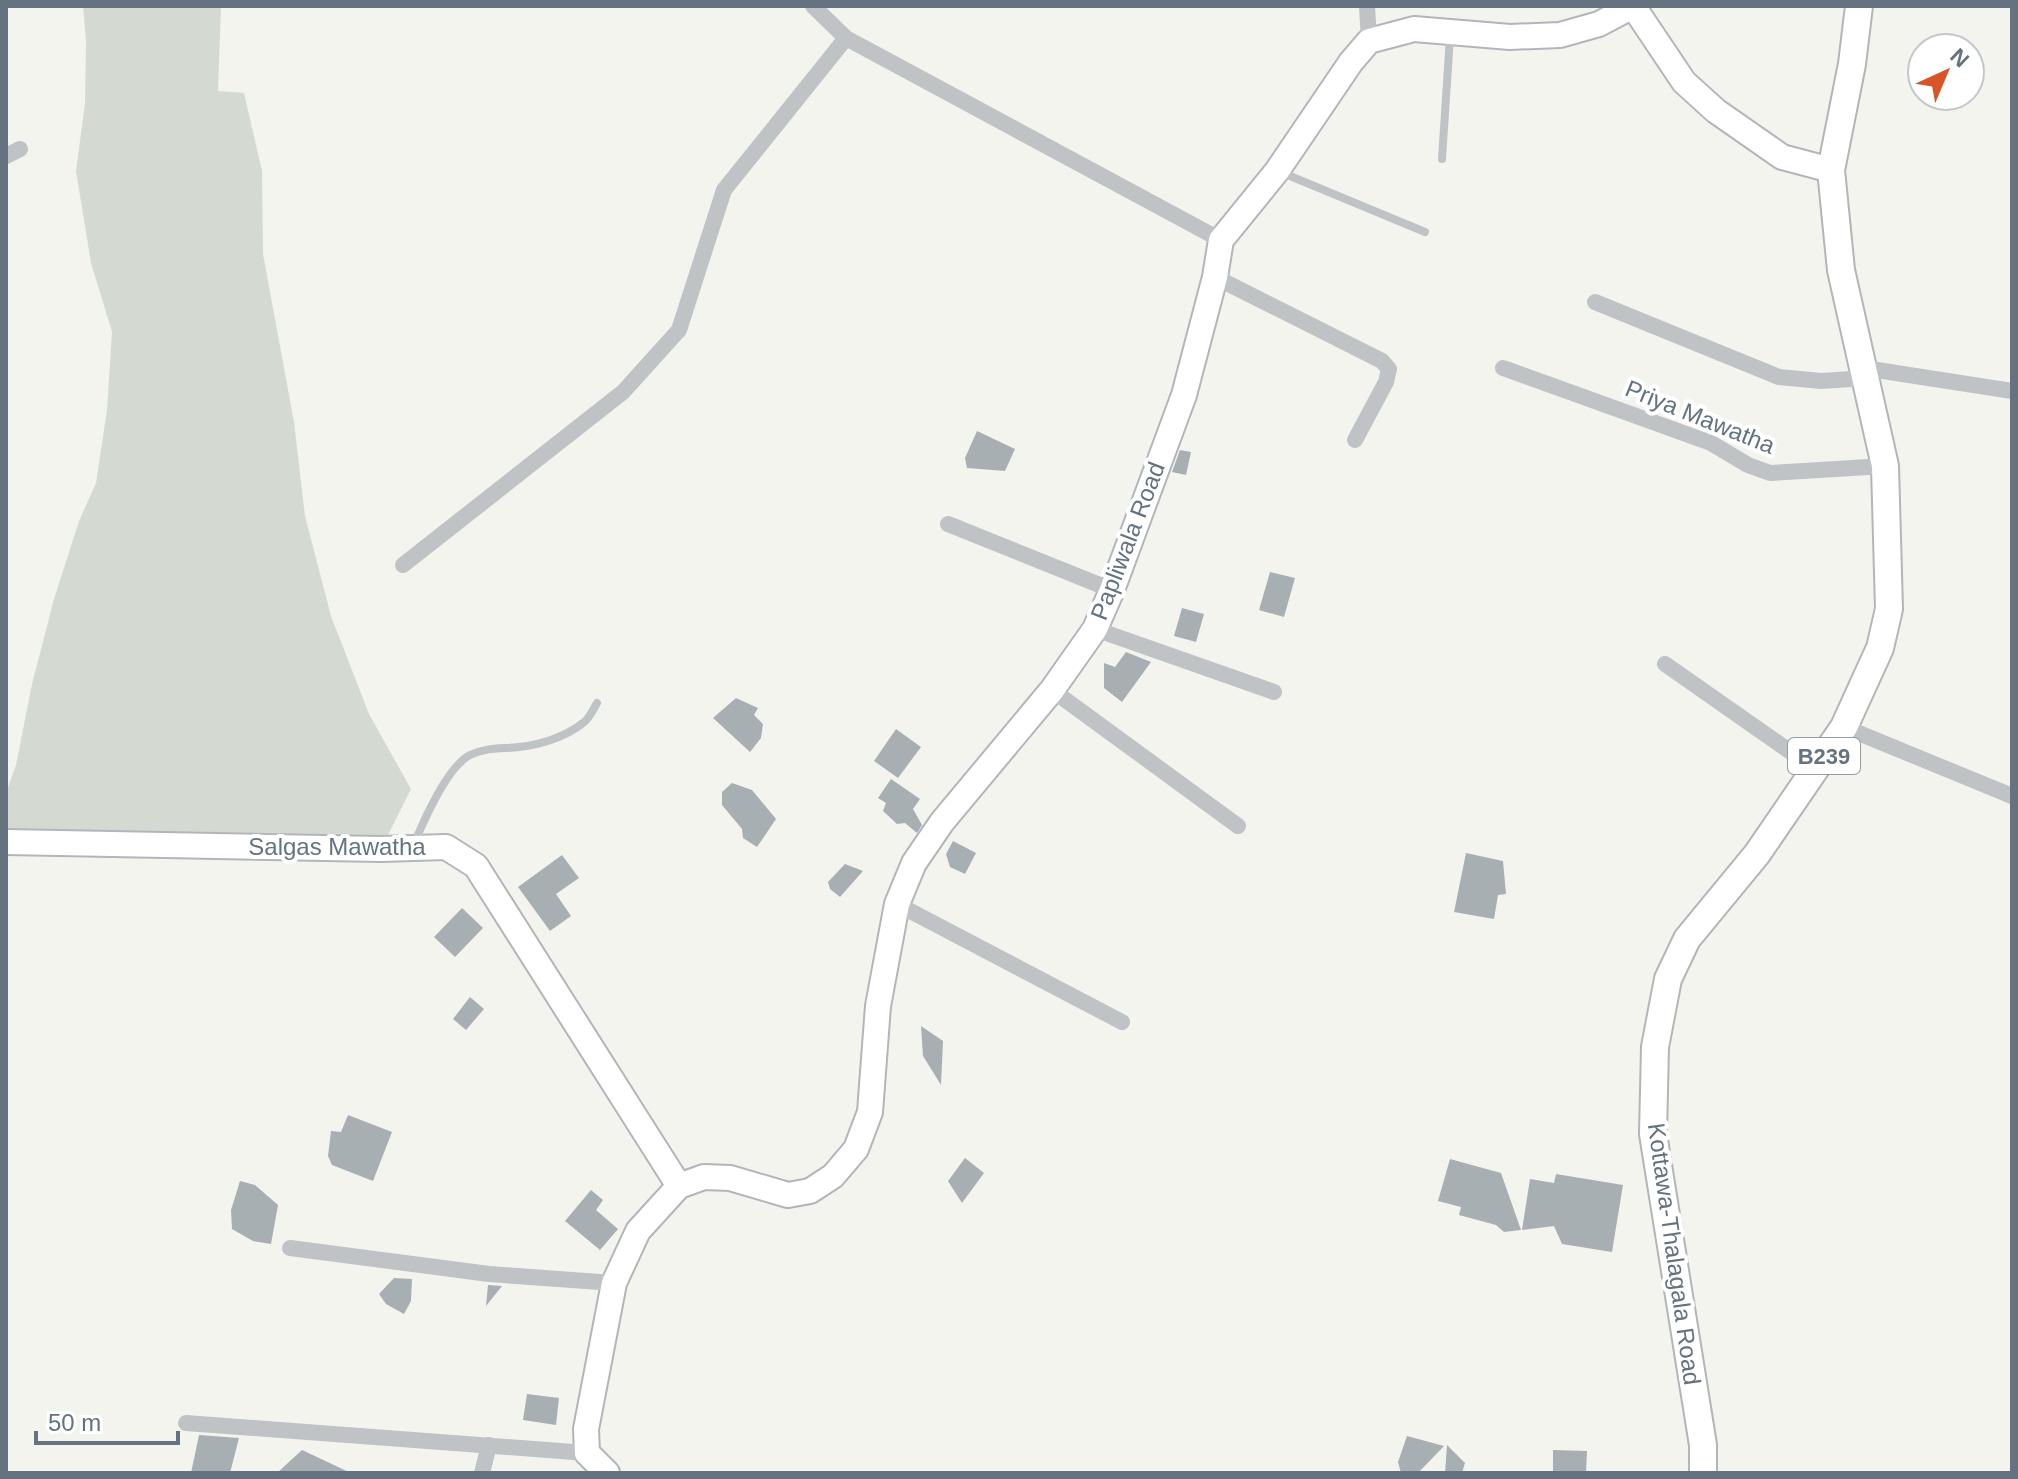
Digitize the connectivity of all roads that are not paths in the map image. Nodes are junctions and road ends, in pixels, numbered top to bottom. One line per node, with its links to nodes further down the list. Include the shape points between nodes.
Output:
1 (813, 6): 6 (street)
2 (1367, 6): 7 (street)
3 (1632, 6): 5 (street, via 1599,24 1560,35); 9 (street, via 1684,82 1716,111 1782,157)
4 (1859, 6): 9 (main road, Kottawa-Thalagala Road / B239)
5 (1450, 33): 7 (street, via 1414,29); 8 (lane)
6 (846, 38): 12 (street); 21 (street, via 724,190 679,330 623,392)
7 (1369, 41): 10 (street, Papliwala Road)
8 (1442, 159)
9 (1831, 170): 16 (main road, Kottawa-Thalagala Road / B239, via 1841,270)
10 (1277, 171): 11 (lane); 12 (street, Papliwala Road)
11 (1425, 232)
12 (1221, 240): 13 (street, Papliwala Road)
13 (1215, 277): 18 (street, via 1389,369); 22 (street, Papliwala Road, via 1184,395)
14 (1595, 302): 16 (street, via 1779,377 1821,381)
15 (1503, 368): 19 (street, Priya Mawatha, via 1711,443 1770,473)
16 (1865, 373): 17 (street); 19 (main road, Kottawa-Thalagala Road / B239)
17 (2012, 391)
18 (1355, 440)
19 (1885, 466): 28 (main road, Kottawa-Thalagala Road / B239, via 1889,609 1880,648)
20 (948, 524): 22 (street)
21 (403, 565)
22 (1112, 590): 23 (street, Papliwala Road)
23 (1095, 629): 25 (street, Papliwala Road); 26 (street)
24 (1665, 664): 29 (street)
25 (1052, 690): 31 (street); 34 (street, Papliwala Road, via 942,822 914,863)
26 (1274, 692)
27 (597, 703): 33 (lane, via 585,722 553,739 468,756 454,770)
28 (1844, 727): 29 (main road, Kottawa-Thalagala Road / B239); 30 (street)
29 (1815, 769): 43 (main road, Kottawa-Thalagala Road / B239, via 1757,854 1687,939 1668,979 1655,1047 1653,1134 1703,1445)
30 (2012, 796)
31 (1238, 826)
32 (6, 842): 33 (street, Salgas Mawatha)
33 (412, 848): 36 (street, Salgas Mawatha, via 446,847 476,866)
34 (897, 904): 35 (street); 36 (street, Papliwala Road, via 878,1006 870,1112 856,1149 833,1176 810,1191 788,1195 730,1178 704,1177)
35 (1122, 1022)
36 (679, 1186): 38 (street, via 638,1231)
37 (290, 1248): 38 (street, via 489,1274)
38 (614, 1283): 41 (street, via 586,1429)
39 (186, 1423): 40 (street)
40 (489, 1445): 41 (street); 42 (street)
41 (600, 1467)
42 (482, 1473)
43 (1703, 1473)

